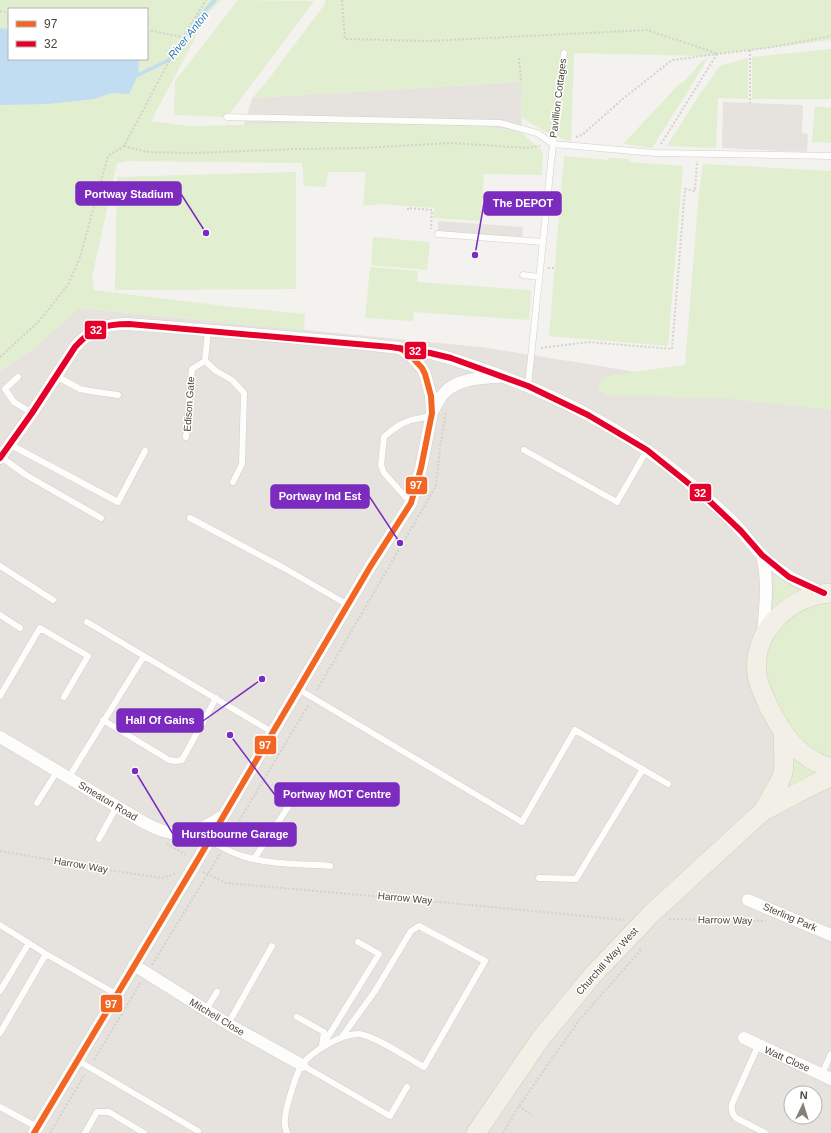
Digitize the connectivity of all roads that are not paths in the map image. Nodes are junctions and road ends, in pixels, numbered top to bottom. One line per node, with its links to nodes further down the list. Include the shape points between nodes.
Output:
1 (564, 53): 3 (lane, Pavillion Cottages)
2 (227, 117): 3 (lane, via 500,122 537,133)
3 (553, 144): 4 (lane, via 655,153); 6 (lane, Pavillion Cottages)
4 (831, 156)
5 (438, 234): 6 (lane)
6 (543, 242): 8 (lane, Pavillion Cottages)
7 (524, 275): 8 (lane)
8 (539, 277): 15 (lane, Pavillion Cottages)
9 (208, 330): 10 (street); 11 (lane); 12 (street, via 130,324 102,326 82,339)
10 (400, 348): 14 (street, via 451,358); 18 (street, via 416,361 425,374 431,396)
11 (205, 360): 19 (lane, Edison Gate, via 192,369); 25 (lane, via 216,371 232,380 244,393 242,464)
12 (56, 376): 16 (lane, via 80,389); 17 (street)
13 (18, 377): 17 (lane, via 5,389 14,402)
14 (504, 377): 15 (street); 18 (street, via 477,378 456,385 443,394)
15 (528, 386): 22 (street, via 588,415)
16 (118, 395)
17 (32, 413): 20 (street)
18 (431, 415): 26 (street, via 422,468); 26 (lane, via 401,424 384,438 381,465 384,473)
19 (186, 438)
20 (9, 444): 23 (lane, via 118,502); 24 (street)
21 (524, 450): 22 (lane, via 617,502)
22 (647, 450): 29 (street, via 728,517)
23 (145, 451)
24 (0, 458): 27 (lane)
25 (233, 482)
26 (411, 503): 33 (street)
27 (101, 518)
28 (190, 518): 33 (lane, via 284,568)
29 (762, 555): 31 (street, via 789,577); 37 (street, via 766,592)
30 (0, 566): 32 (lane)
31 (828, 593): 37 (main road, Churchill Way West, via 805,598 790,606 776,619)
32 (53, 600)
33 (348, 606): 39 (street)
34 (0, 615): 36 (lane)
35 (87, 622): 38 (lane)
36 (20, 628)
37 (763, 637): 45 (main road, Churchill Way West, via 757,674 765,698)
38 (144, 656): 42 (lane); 43 (lane)
39 (298, 689): 44 (street); 48 (lane, via 522,822 575,730)
40 (0, 696): 41 (lane, via 40,628 88,656)
41 (64, 697)
42 (216, 698): 43 (lane, via 182,760 169,760); 44 (lane)
43 (103, 720): 50 (lane)
44 (272, 732): 57 (street)
45 (783, 732): 47 (main road, Churchill Way West, via 795,747 812,761); 56 (main road, Churchill Way West, via 783,773)
46 (0, 737): 49 (street, Smeaton Road)
47 (831, 768)
48 (643, 769): 52 (lane); 62 (lane, via 576,879)
49 (58, 770): 50 (street, Smeaton Road); 53 (lane)
50 (69, 777): 54 (street, Smeaton Road)
51 (831, 777): 56 (main road, Churchill Way West, via 804,788)
52 (668, 784)
53 (37, 803)
54 (117, 806): 57 (street, Smeaton Road, via 155,828 171,834 200,829); 58 (lane)
55 (288, 807): 60 (lane)
56 (762, 811): 93 (main road, Churchill Way West, via 652,913 592,976 541,1038)
57 (222, 817): 59 (street)
58 (98, 839)
59 (209, 840): 60 (lane, via 232,852); 70 (street)
60 (254, 859): 61 (lane)
61 (330, 866)
62 (539, 878)
63 (748, 900): 65 (street, Sterling Park)
64 (0, 925): 67 (lane)
65 (830, 932)
66 (358, 942): 81 (lane, via 379,954)
67 (28, 943): 69 (lane); 71 (lane)
68 (272, 946): 76 (lane)
69 (46, 954): 73 (lane); 77 (lane)
70 (134, 965): 73 (street); 74 (street, Mitchell Close)
71 (0, 991)
72 (217, 992): 74 (lane)
73 (116, 994): 83 (street)
74 (205, 1011): 76 (street, Mitchell Close)
75 (297, 1017): 81 (lane, via 324,1032)
76 (228, 1024): 84 (street, Mitchell Close)
77 (0, 1034)
78 (341, 1038): 78 (lane, via 357,1034 368,1036 424,1067 485,961 419,926 411,931 375,991); 81 (lane)
79 (744, 1038): 80 (street, Watt Close)
80 (758, 1046): 85 (street, Watt Close); 94 (lane, via 732,1109 736,1118)
81 (321, 1048): 84 (lane)
82 (831, 1054): 85 (lane)
83 (77, 1060): 88 (street); 89 (lane)
84 (302, 1065): 86 (lane, via 390,1116); 92 (lane, via 293,1085 286,1112 284,1123)
85 (826, 1077)
86 (407, 1087)
87 (0, 1107): 88 (lane)
88 (35, 1130)
89 (198, 1131)
90 (85, 1133): 91 (lane, via 97,1112 109,1112)
91 (144, 1133)
92 (287, 1133)
93 (476, 1133)
94 (765, 1133)

